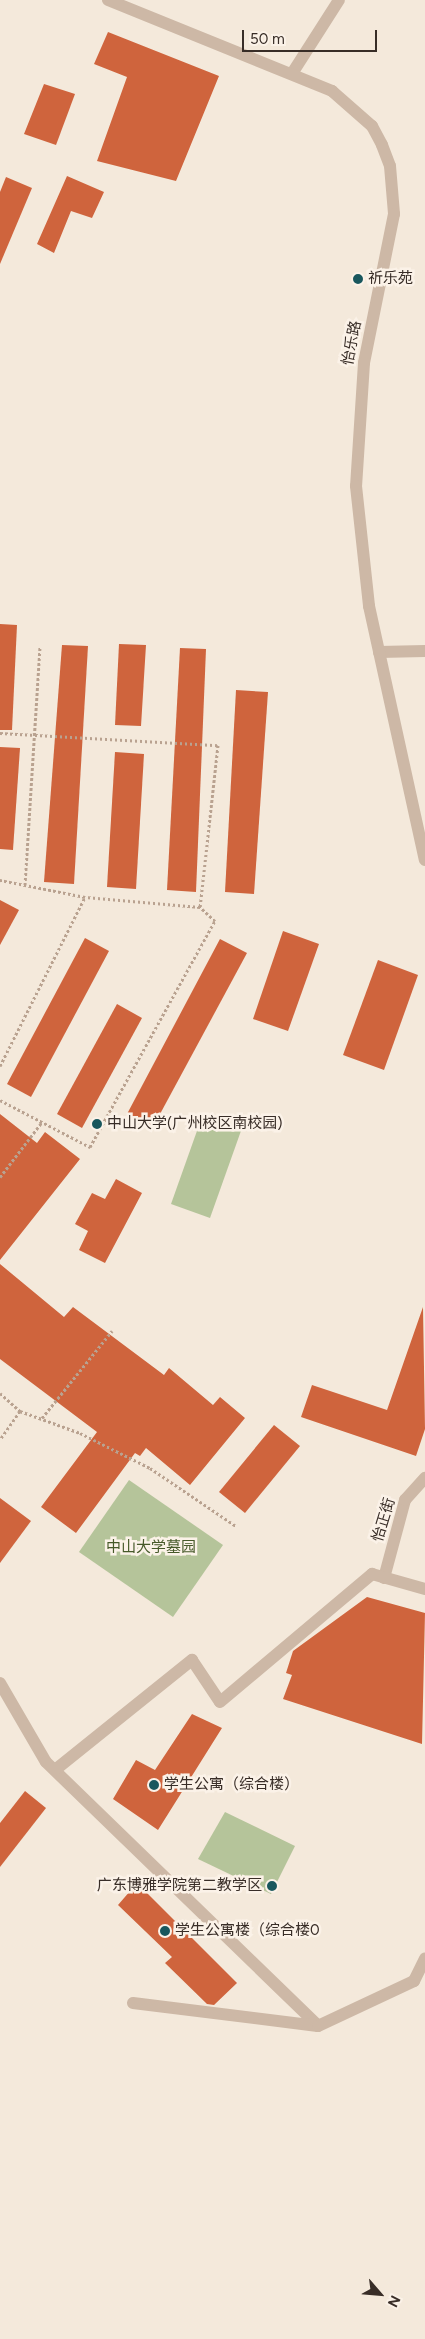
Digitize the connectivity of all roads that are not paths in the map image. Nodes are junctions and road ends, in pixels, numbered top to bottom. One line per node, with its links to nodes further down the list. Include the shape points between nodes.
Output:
1 (108, 0): 3 (street, 怡乐路)
2 (339, 0): 3 (street)
3 (293, 72): 5 (street, 怡乐路, via 351,105 372,126 390,166 394,214 364,363 357,440 361,550)
4 (425, 651): 5 (street)
5 (379, 652): 6 (street, 怡乐路)
6 (425, 860)
7 (425, 1478): 8 (street, 怡正街, via 406,1500)
8 (384, 1578): 9 (street); 11 (street, via 372,1574 220,1702 192,1660)
9 (425, 1589)
10 (0, 1683): 11 (street)
11 (55, 1770): 14 (street)
12 (425, 1958): 14 (street, via 414,1982)
13 (133, 2003): 14 (street)
14 (318, 2026)

